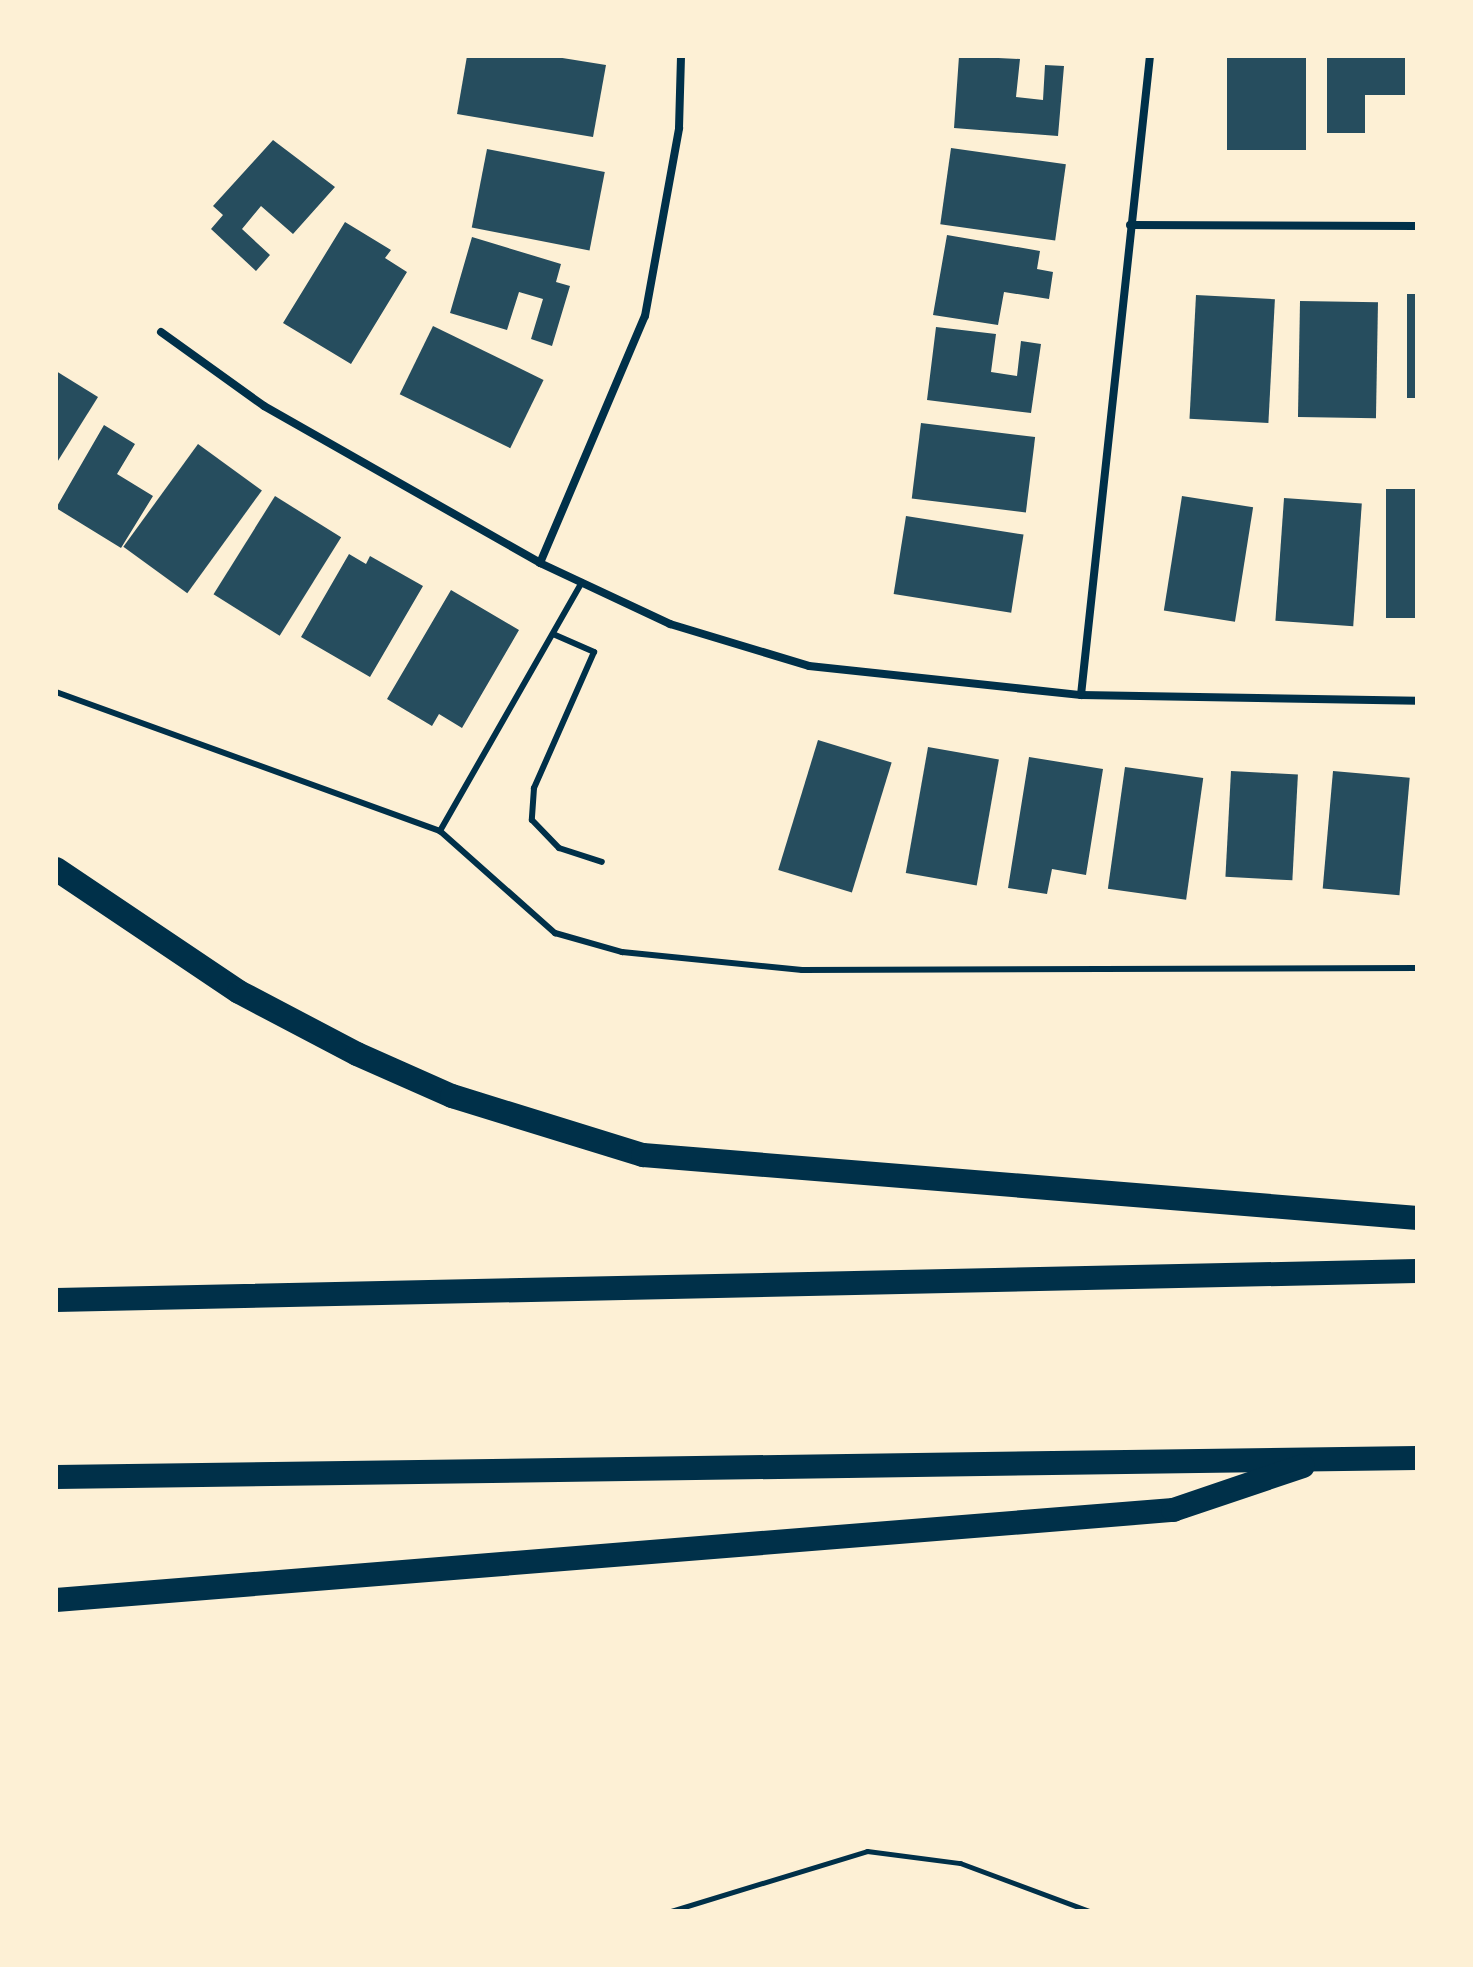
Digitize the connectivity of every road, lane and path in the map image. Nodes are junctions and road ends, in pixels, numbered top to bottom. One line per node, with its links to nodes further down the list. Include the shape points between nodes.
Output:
1 (681, 56): 6 (street, via 679,128 645,316)
2 (1150, 56): 3 (street)
3 (1130, 225): 4 (street); 10 (street)
4 (1417, 226)
5 (161, 332): 6 (street, via 264,406)
6 (540, 563): 7 (street)
7 (582, 582): 8 (lane); 10 (street, via 670,624 809,666)
8 (553, 634): 12 (lane); 13 (lane, via 594,652 534,788 532,820 559,848)
9 (56, 692): 12 (lane)
10 (1081, 695): 11 (street)
11 (1417, 701)
12 (440, 831): 15 (lane, via 555,933 622,952 802,970)
13 (602, 862)
14 (56, 869): 16 (highway, via 239,992 357,1054 452,1096 643,1155)
15 (1417, 968)
16 (1417, 1218)
17 (1417, 1271): 18 (highway)
18 (56, 1300)
19 (1417, 1458): 20 (highway)
20 (1324, 1459): 21 (highway); 22 (highway, via 1173,1510)
21 (56, 1477)
22 (56, 1600)
23 (671, 1911): 24 (path, via 867,1851 960,1863)
24 (1089, 1911)

